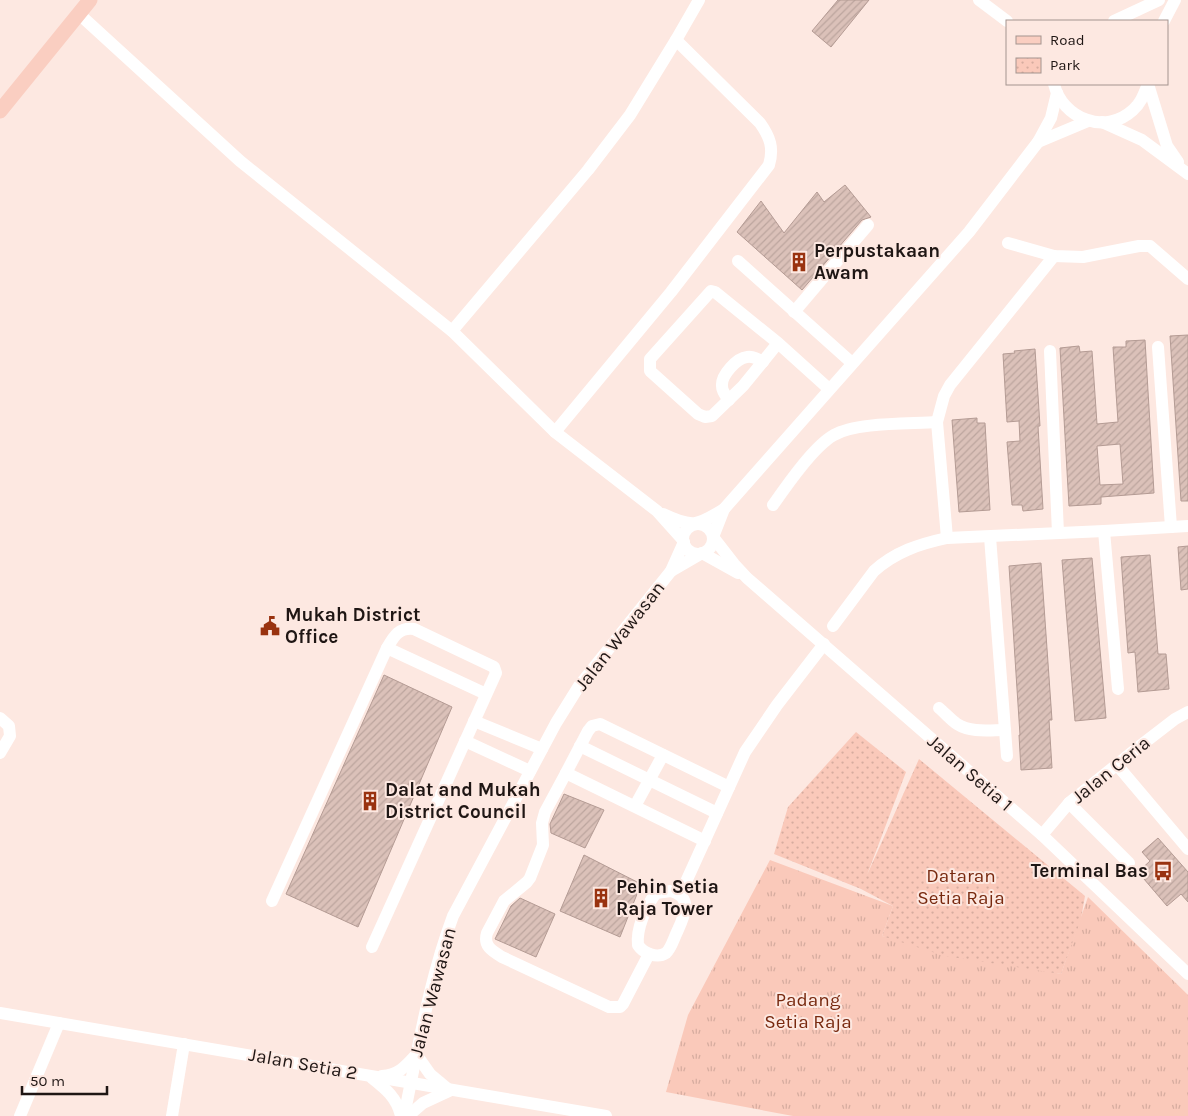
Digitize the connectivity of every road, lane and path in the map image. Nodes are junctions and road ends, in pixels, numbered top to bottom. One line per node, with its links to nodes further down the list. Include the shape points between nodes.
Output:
1 (90, 0): 6 (main road)
2 (698, 0): 10 (street)
3 (979, 0): 7 (street)
4 (1160, 0): 8 (street)
5 (1175, 0): 9 (street)
6 (78, 13): 14 (main road); 25 (street, via 240,161)
7 (1006, 20)
8 (1116, 20)
9 (1165, 20)
10 (676, 40): 25 (street, via 630,115 608,144); 34 (street, via 760,123 772,144 770,165 671,292)
11 (1148, 85): 16 (street, via 1132,111 1118,119)
12 (1148, 85): 18 (street, via 1167,146)
13 (1055, 88): 15 (street, via 1069,110); 17 (street, via 1051,118)
14 (0, 111)
15 (1088, 121): 16 (street); 17 (street)
16 (1102, 122): 18 (street, via 1142,140)
17 (1038, 142): 30 (street, via 969,232)
18 (1187, 173)
19 (868, 224): 24 (street)
20 (1008, 243): 21 (street)
21 (1054, 256): 23 (street, via 1082,257 1150,246); 33 (street, via 950,385)
22 (738, 260): 24 (street)
23 (1188, 279)
24 (794, 312): 30 (street)
25 (452, 331): 34 (street)
26 (778, 343): 29 (street); 31 (street); 32 (street, via 711,291 650,359 650,371 698,414 712,416)
27 (1158, 347): 39 (street)
28 (1050, 352): 42 (street)
29 (763, 362): 32 (street); 32 (street, via 746,357 727,372 721,384)
30 (852, 363): 31 (street)
31 (829, 389): 36 (street)
32 (729, 400)
33 (937, 422): 35 (street, via 841,431 824,442); 45 (street)
34 (555, 432): 37 (street)
35 (773, 505)
36 (724, 508): 38 (street); 43 (street)
37 (657, 511): 38 (street); 46 (street)
38 (694, 524): 43 (street, via 704,525); 46 (street, via 687,529)
39 (1170, 526): 40 (street); 41 (street)
40 (1188, 526)
41 (1104, 531): 42 (street); 53 (street)
42 (1058, 533): 44 (street)
43 (713, 537): 47 (street, via 710,547); 49 (street, Jalan Setia 1)
44 (990, 537): 45 (street); 59 (street)
45 (947, 538): 50 (street, via 896,554 882,564)
46 (683, 541): 47 (street, via 688,550); 48 (street, Jalan Wawasan)
47 (702, 554): 48 (street, Jalan Wawasan); 49 (street, Jalan Setia 1)
48 (671, 571): 62 (street, Jalan Wawasan, via 579,686)
49 (747, 578): 51 (street, Jalan Setia 1)
50 (833, 626)
51 (824, 644): 70 (street, via 755,735); 74 (street, Jalan Setia 1)
52 (387, 648): 54 (street); 54 (street, via 400,630 407,628 423,633 494,667 496,673); 79 (street)
53 (1118, 689)
54 (486, 694): 58 (street)
55 (939, 708): 59 (street, via 957,724 967,728)
56 (1188, 712): 66 (street, Jalan Ceria)
57 (0, 718): 63 (street, via 9,726 10,736)
58 (474, 721): 60 (street); 62 (street)
59 (1005, 730): 65 (street)
60 (465, 740): 67 (street); 80 (street)
61 (580, 746): 64 (street, via 592,726 600,724); 68 (street); 69 (street)
62 (542, 749): 67 (street, Jalan Wawasan)
63 (0, 753)
64 (663, 755): 69 (street); 70 (street)
65 (1007, 756)
66 (1117, 765): 71 (street, Jalan Ceria); 76 (street)
67 (530, 772): 86 (street, Jalan Wawasan, via 453,916 441,948)
68 (566, 773): 72 (street); 81 (street, via 545,812 543,845 530,878 504,901 487,933 486,945 502,957 615,1008 624,1004)
69 (649, 780): 72 (street); 73 (street)
70 (729, 787): 73 (street)
71 (1069, 803): 74 (street, Jalan Ceria); 77 (street)
72 (635, 806): 75 (street)
73 (717, 813): 75 (street)
74 (1042, 835): 82 (street, Jalan Setia 1)
75 (705, 842): 78 (street)
76 (1188, 849)
77 (1129, 863)
78 (680, 895): 81 (street, via 686,909 671,944 665,954); 81 (street, via 666,891 652,899 637,940 640,948)
79 (272, 901)
80 (372, 947)
81 (649, 954)
82 (1186, 968)
83 (0, 1013): 84 (street, Jalan Setia 2)
84 (60, 1023): 85 (street, Jalan Setia 2); 90 (street)
85 (184, 1044): 87 (street, Jalan Setia 2); 91 (street)
86 (416, 1054): 87 (street, via 400,1071); 88 (street, Jalan Wawasan); 89 (street, via 430,1074)
87 (370, 1076): 88 (street, Jalan Setia 2); 92 (street, via 393,1096)
88 (410, 1084): 89 (street, Jalan Setia 2); 92 (street, Jalan Wawasan)
89 (451, 1090): 93 (street, via 423,1103); 94 (street, Jalan Setia 2)
90 (20, 1116)
91 (172, 1116)
92 (402, 1116)
93 (408, 1116)
94 (606, 1116)

